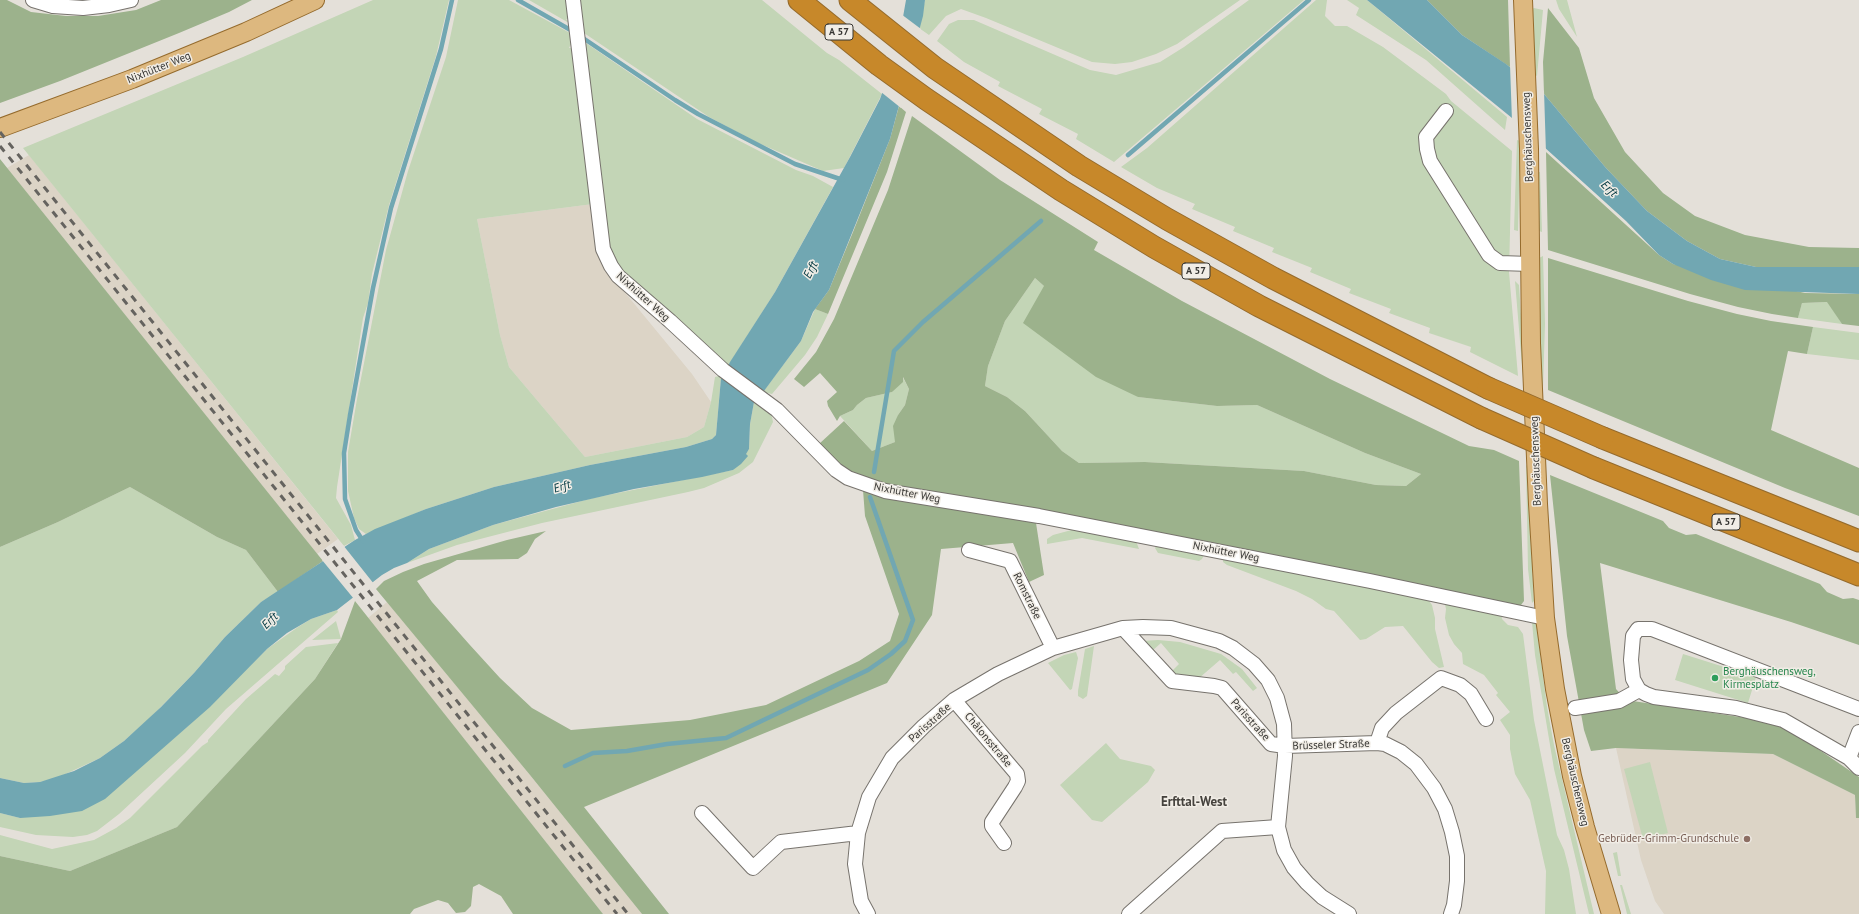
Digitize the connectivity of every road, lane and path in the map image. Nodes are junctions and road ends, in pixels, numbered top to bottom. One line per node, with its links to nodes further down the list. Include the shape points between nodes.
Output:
1 (34, 0): 2 (street, via 53,6 83,8)
2 (131, 0)
3 (315, 0): 9 (main road, Nixhütter Weg, via 153,71)
4 (573, 0): 14 (street, Nixhütter Weg, via 603,249 618,276 723,370 777,410 842,474 885,491 1038,516)
5 (799, 0): 13 (highway, A 57, bridge, via 879,65 1061,190 1154,247 1259,306 1481,418 1594,468)
6 (850, 0): 11 (highway, bridge, via 935,68 1079,166 1167,220 1274,278 1488,388 1603,438)
7 (1523, 0): 10 (main road, Berghäuschensweg, via 1529,149)
8 (1446, 111): 10 (street, via 1426,137 1430,161 1488,255 1500,264)
9 (0, 128)
10 (1530, 264): 14 (main road, Berghäuschensweg, via 1538,504)
11 (1859, 541)
12 (969, 550): 16 (street, Romstraße, via 1010,561)
13 (1859, 575)
14 (1546, 618): 35 (main road, Berghäuschensweg, via 1555,689 1572,776)
15 (1123, 628): 16 (street, Parisstraße); 24 (street, Parisstraße, via 1169,678 1175,682 1222,688 1266,741); 24 (street, Parisstraße, via 1170,628 1214,639 1233,648 1254,664 1268,680 1281,710)
16 (1053, 648): 18 (street, Parisstraße, via 998,674)
17 (1639, 690): 19 (street, via 1619,701); 20 (street, via 1633,679 1632,638 1635,631 1644,628); 25 (street, via 1654,697 1736,708 1777,718)
18 (954, 700): 29 (street, Parisstraße, via 892,758 869,797); 30 (street, Châlonsstraße, via 1017,774 1018,781 1015,787 992,822 992,826)
19 (1575, 708)
20 (1859, 710)
21 (1486, 719): 23 (street, Brüsseler Straße, via 1471,694 1460,685 1441,678 1396,713 1382,728)
22 (1859, 732): 25 (street)
23 (1377, 743): 24 (street, Brüsseler Straße); 34 (street, Brüsseler Straße, via 1401,752 1416,764 1434,788 1445,809 1457,856 1456,887)
24 (1285, 746): 28 (street, Parisstraße)
25 (1849, 758): 26 (street)
26 (1859, 768)
27 (702, 813): 29 (street, via 753,868 781,842)
28 (1278, 827): 32 (street, via 1222,831); 33 (street, Parisstraße, via 1284,850 1294,868 1322,897)
29 (858, 833): 31 (street, Parisstraße, via 856,877 861,901)
30 (1004, 842)
31 (868, 914)
32 (1128, 914)
33 (1349, 914)
34 (1451, 914)
35 (1611, 914)

